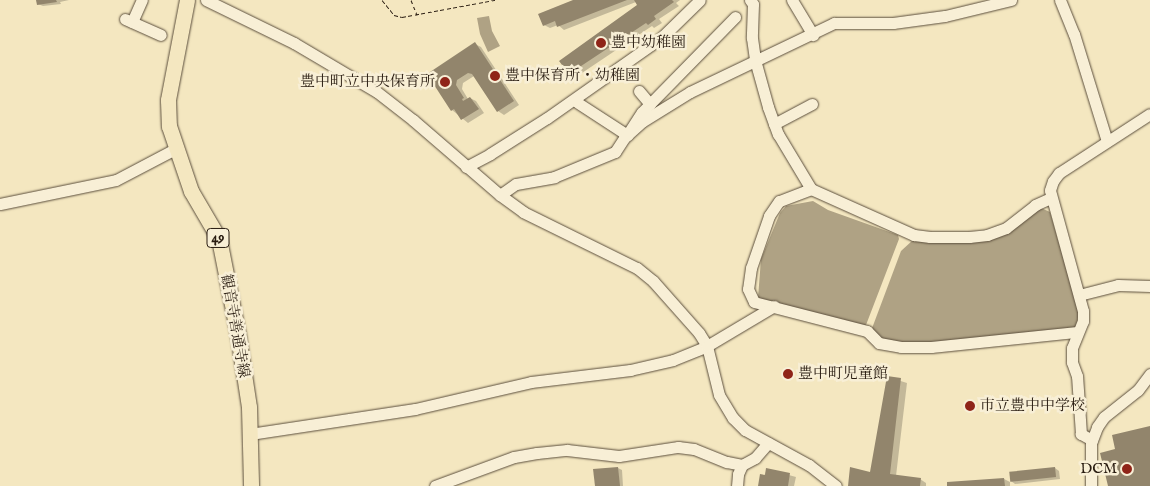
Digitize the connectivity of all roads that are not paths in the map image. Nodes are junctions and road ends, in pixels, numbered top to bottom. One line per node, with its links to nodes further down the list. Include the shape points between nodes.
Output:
1 (142, 0): 10 (street, via 128,21)
2 (187, 0): 21 (main road, 観音寺善通寺線 / 49, via 168,100 169,126)
3 (206, 0): 22 (street, via 294,43 377,92)
4 (700, 0): 22 (street, via 661,38 547,118)
5 (750, 0): 12 (street, via 753,4)
6 (792, 0): 11 (street)
7 (1011, 0): 11 (street, via 945,16 893,23 834,23)
8 (1060, 0): 20 (street, via 1074,34)
9 (735, 17): 15 (street)
10 (161, 35)
11 (812, 35): 12 (street)
12 (755, 60): 18 (street); 19 (street, via 690,92 643,121)
13 (639, 91): 15 (street)
14 (578, 103): 19 (street)
15 (650, 104): 19 (street)
16 (812, 104): 18 (street)
17 (1150, 114): 20 (street)
18 (774, 124): 23 (street)
19 (626, 136): 24 (street, via 615,152 554,177 516,184)
20 (1107, 141): 25 (street, via 1059,173 1053,181)
21 (175, 149): 26 (street, via 116,180); 33 (main road, 観音寺善通寺線 / 49, via 191,190 218,238 238,336)
22 (466, 166): 24 (street)
23 (811, 189): 25 (street, via 914,235 930,237 987,235 1006,228); 29 (street, via 779,201 769,216 751,268 748,289 754,302)
24 (500, 196): 31 (street, via 523,212 637,268 654,281 690,321)
25 (1051, 198): 28 (street)
26 (0, 204)
27 (1150, 286): 28 (street, via 1118,285)
28 (1078, 295): 30 (street, via 1083,321)
29 (774, 306): 30 (street, via 867,331 879,343 901,347 932,347); 31 (street)
30 (1077, 332): 34 (street, via 1072,362 1077,376 1080,427 1081,434)
31 (707, 346): 33 (street, via 673,360 630,370 531,382 415,409); 35 (street, via 719,395 726,408 745,430)
32 (1150, 374): 34 (street, via 1138,390 1104,418)
33 (250, 434): 37 (main road, 観音寺善通寺線 / 49)
34 (1092, 440): 41 (street)
35 (768, 443): 36 (street, via 755,458); 40 (street, via 808,465)
36 (742, 465): 38 (street, via 678,447 619,456 567,450 537,452); 39 (street)
37 (251, 486)
38 (434, 486)
39 (737, 486)
40 (836, 486)
41 (1091, 486)

